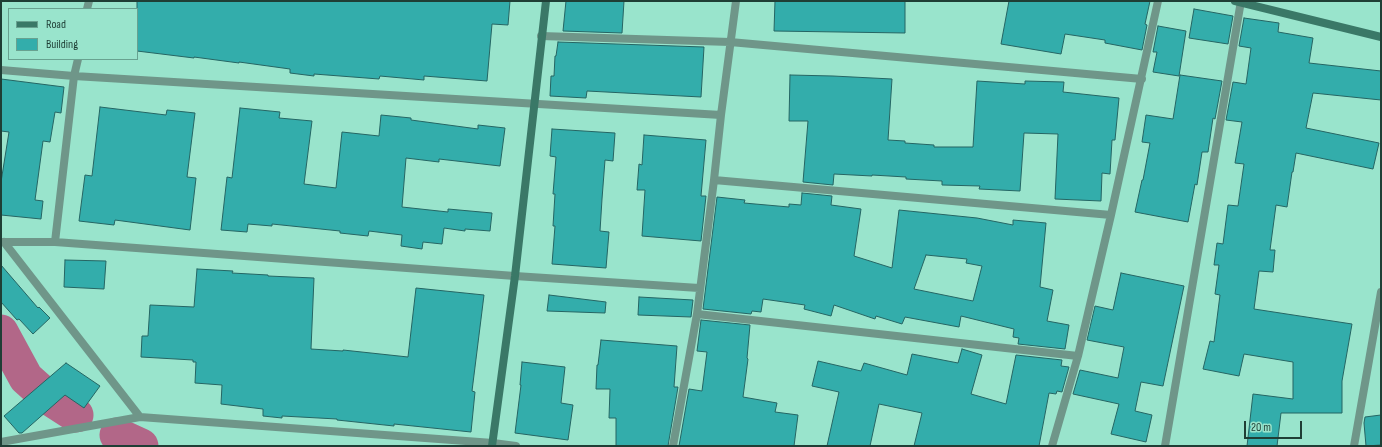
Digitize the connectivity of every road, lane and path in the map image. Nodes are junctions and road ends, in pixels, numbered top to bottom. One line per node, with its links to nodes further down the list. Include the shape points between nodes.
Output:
1 (546, 1): 5 (street)
2 (736, 1): 7 (street)
3 (1158, 1): 11 (street)
4 (1239, 1): 6 (street); 29 (street)
5 (541, 36): 7 (street); 12 (street)
6 (1381, 37)
7 (730, 42): 11 (street); 13 (street)
8 (78, 60): 10 (street)
9 (1, 70): 10 (street)
10 (74, 76): 12 (street); 17 (street)
11 (1142, 79): 15 (street)
12 (533, 104): 13 (street); 18 (street)
13 (721, 115): 14 (street)
14 (714, 180): 15 (street); 19 (street)
15 (1111, 215): 22 (street)
16 (3, 242): 17 (street); 23 (street)
17 (55, 242): 18 (street)
18 (515, 276): 19 (street); 25 (street)
19 (699, 288): 21 (street)
20 (1381, 292): 30 (street)
21 (697, 314): 22 (street); 27 (street)
22 (1078, 356): 28 (street)
23 (140, 417): 24 (street); 25 (street)
24 (2, 442)
25 (493, 444): 26 (street)
26 (516, 446)
27 (673, 446)
28 (1052, 446)
29 (1166, 446)
30 (1354, 446)

